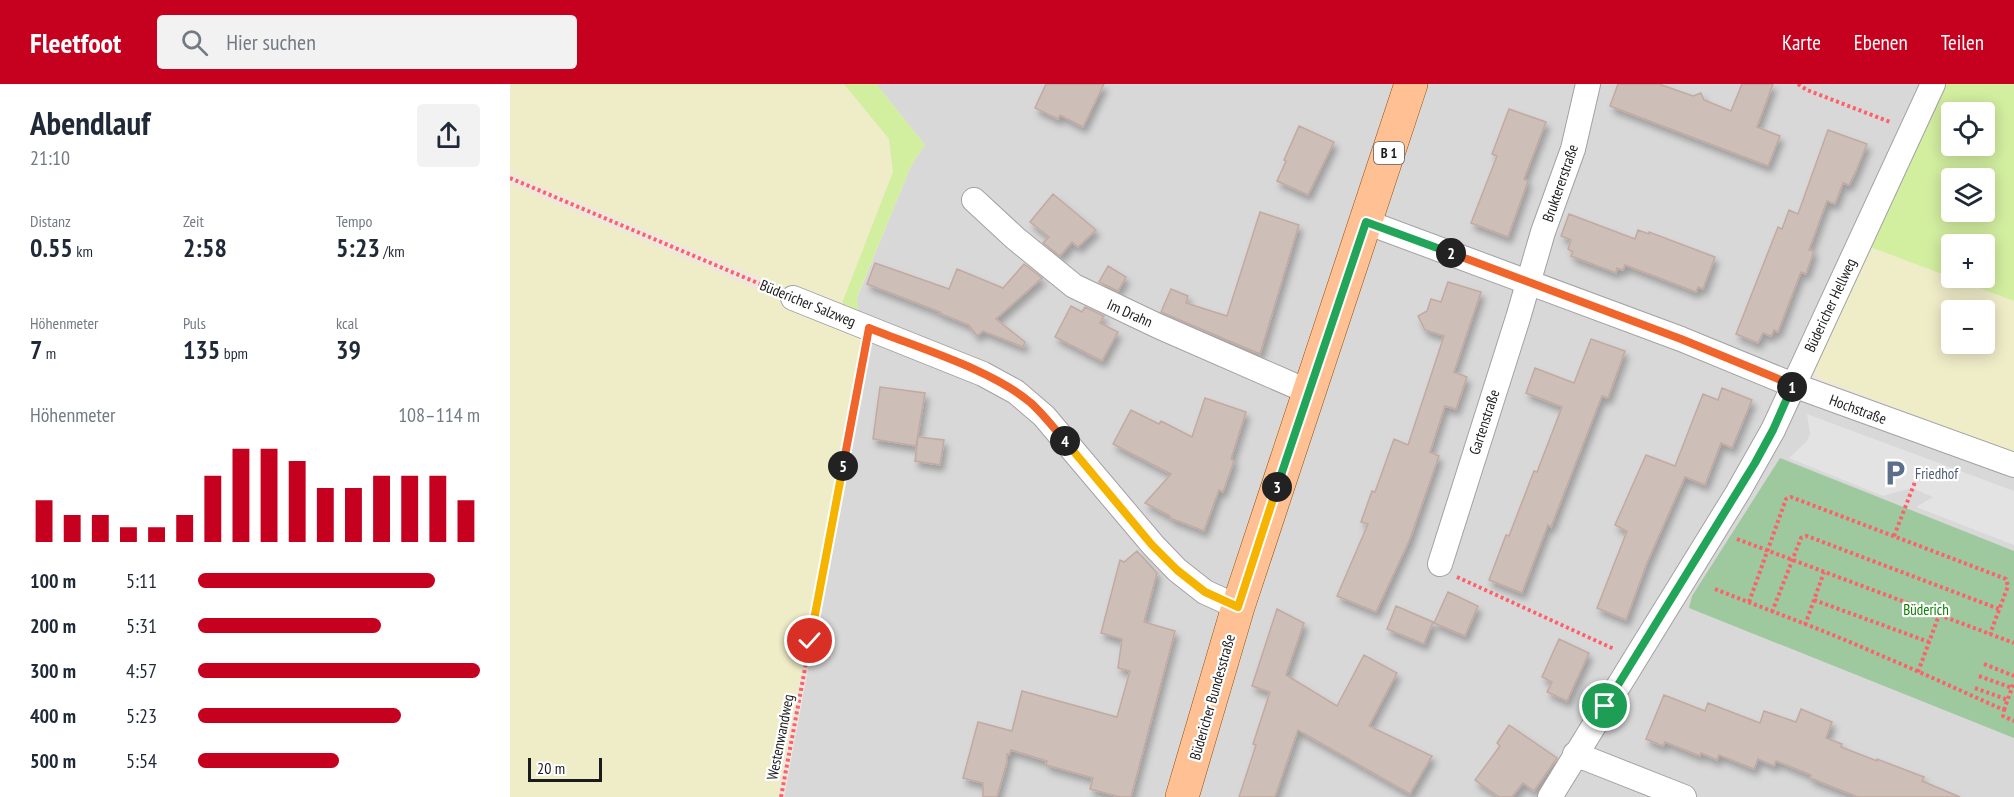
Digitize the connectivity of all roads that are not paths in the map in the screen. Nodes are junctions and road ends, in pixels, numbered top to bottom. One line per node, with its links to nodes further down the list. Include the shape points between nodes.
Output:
1 (1411, 84): 5 (main road, Büdericher Bundesstraße / B 1)
2 (1588, 84): 6 (street, Bruktererstraße, via 1573,149)
3 (1933, 84): 8 (street, Büdericher Hellweg)
4 (974, 200): 9 (street, Im Drahn, via 1074,286)
5 (1366, 222): 6 (street, Hochstraße); 9 (main road, Büdericher Bundesstraße / B 1)
6 (1528, 281): 8 (street, Hochstraße); 11 (street, Gartenstraße)
7 (793, 298): 12 (street, Büdericher Salzweg, via 982,374 1016,392 1044,416 1177,570 1205,592)
8 (1793, 385): 10 (street, Hochstraße); 13 (street, Büdericher Hellweg, via 1738,492)
9 (1309, 392): 12 (main road, Büdericher Bundesstraße / B 1)
10 (2014, 465)
11 (1440, 564)
12 (1238, 607): 14 (main road, Büdericher Bundesstraße / B 1)
13 (1575, 754): 15 (street, Büdericher Hellweg); 16 (street)
14 (1182, 797)
15 (1550, 797)
16 (1684, 797)

